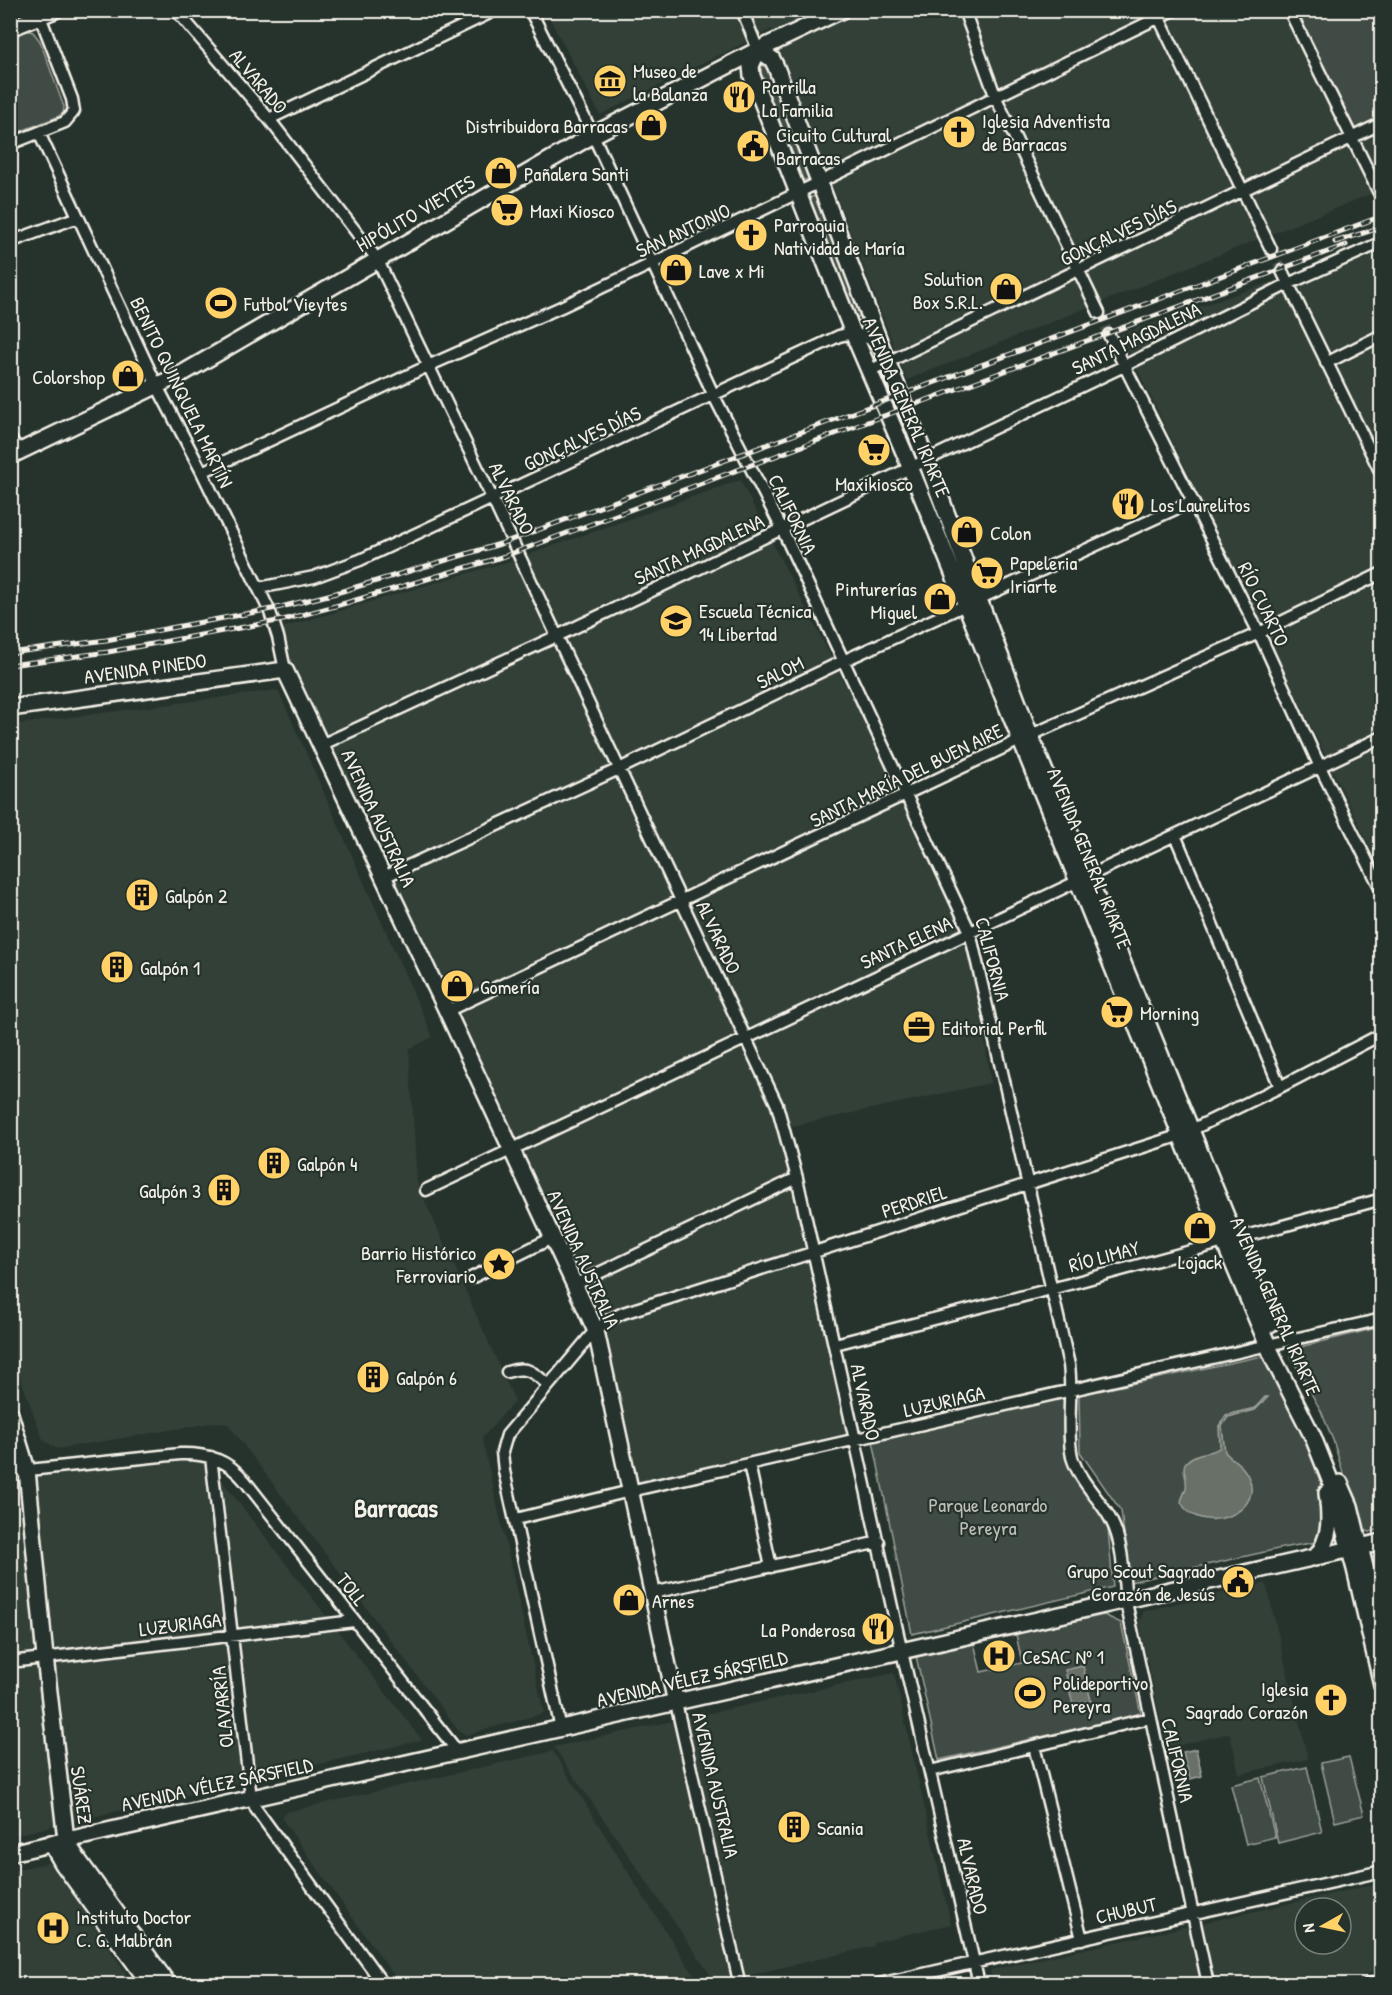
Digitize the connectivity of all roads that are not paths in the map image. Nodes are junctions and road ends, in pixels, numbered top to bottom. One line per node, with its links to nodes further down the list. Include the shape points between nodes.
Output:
1 (55, 10): 11 (main road)
2 (176, 10): 17 (street, ALVARADO)
3 (496, 10): 17 (street)
4 (530, 10): 20 (street, CALIFORNIA)
5 (742, 10): 15 (street, AVENIDA GENERAL IRIARTE)
6 (842, 10): 15 (main road, HIPÓLITO VIEYTES)
7 (964, 10): 16 (street)
8 (1174, 10): 13 (street, SAN ANTONIO)
9 (1289, 10): 21 (street)
10 (1379, 10): 12 (street)
11 (39, 13): 14 (main road); 19 (street, via 74,111 65,122)
12 (1382, 16)
13 (1159, 18): 16 (street, SAN ANTONIO); 24 (street)
14 (10, 28)
15 (758, 50): 20 (main road, HIPÓLITO VIEYTES); 23 (main road, AVENIDA GENERAL IRIARTE, via 772,59 776,67); 25 (main road, AVENIDA GENERAL IRIARTE, via 751,66 752,76)
16 (996, 98): 23 (street, SAN ANTONIO); 33 (street)
17 (269, 119): 31 (street, ALVARADO)
18 (1382, 123): 21 (street, GONÇALVES DÍAS)
19 (39, 133): 22 (street); 27 (street, BENITO QUINQUELA MARTÍN)
20 (593, 135): 31 (main road, HIPÓLITO VIEYTES); 32 (street, CALIFORNIA)
21 (1351, 137): 24 (street, GONÇALVES DÍAS); 26 (street)
22 (10, 144)
23 (820, 183): 25 (street, SAN ANTONIO); 40 (main road, AVENIDA GENERAL IRIARTE)
24 (1244, 190): 30 (street); 33 (street, GONÇALVES DÍAS)
25 (798, 194): 32 (street, SAN ANTONIO); 37 (main road, AVENIDA GENERAL IRIARTE)
26 (1382, 199)
27 (78, 218): 28 (street); 46 (street, BENITO QUINQUELA MARTÍN)
28 (10, 242)
29 (1382, 242): 35 (street, SANTA MAGDALENA)
30 (1271, 249)
31 (377, 259): 43 (street, ALVARADO); 46 (main road, HIPÓLITO VIEYTES)
32 (651, 264): 43 (street, SAN ANTONIO); 47 (street, CALIFORNIA)
33 (1079, 271): 36 (street); 41 (street, GONÇALVES DÍAS)
34 (1282, 271): 35 (street)
35 (1288, 284): 42 (street); 44 (street, SANTA MAGDALENA)
36 (1099, 313)
37 (853, 333): 40 (street); 45 (main road, AVENIDA GENERAL IRIARTE); 47 (street, GONÇALVES DÍAS, via 839,336)
38 (1109, 335): 44 (street, RÍO CUARTO)
39 (1382, 335): 42 (street)
40 (881, 346): 41 (main road, AVENIDA GENERAL IRIARTE)
41 (888, 363): 45 (street, GONÇALVES DÍAS); 50 (main road, AVENIDA GENERAL IRIARTE)
42 (1326, 363): 53 (street)
43 (428, 366): 52 (street, SAN ANTONIO); 54 (street, ALVARADO)
44 (1124, 366): 50 (street, SANTA MAGDALENA); 55 (street, RÍO CUARTO)
45 (870, 371): 51 (main road, AVENIDA GENERAL IRIARTE)
46 (157, 386): 49 (main road, HIPÓLITO VIEYTES); 52 (street, BENITO QUINQUELA MARTÍN)
47 (714, 396): 54 (street, GONÇALVES DÍAS); 56 (street, CALIFORNIA)
48 (10, 439): 49 (street)
49 (16, 454)
50 (926, 459): 51 (street, SANTA MAGDALENA); 59 (main road, AVENIDA GENERAL IRIARTE)
51 (910, 467): 56 (street, SANTA MAGDALENA); 59 (main road, AVENIDA GENERAL IRIARTE)
52 (202, 472): 58 (street, BENITO QUINQUELA MARTÍN)
53 (1382, 475)
54 (493, 500): 58 (street, GONÇALVES DÍAS, via 330,573); 61 (street, ALVARADO)
55 (1193, 501): 59 (street, SALOM); 60 (street, RÍO CUARTO)
56 (782, 529): 61 (street, SANTA MAGDALENA); 62 (street, CALIFORNIA)
57 (1382, 573): 60 (street, SANTA MARÍA DEL BUEN AIRE)
58 (259, 588): 63 (street, BENITO QUINQUELA MARTÍN, via 276,629)
59 (972, 603): 62 (street, SALOM); 66 (main road, AVENIDA GENERAL IRIARTE)
60 (1259, 633): 66 (street, SANTA MARÍA DEL BUEN AIRE); 68 (street, RÍO CUARTO)
61 (557, 636): 67 (street, SANTA MAGDALENA); 69 (street, ALVARADO)
62 (843, 661): 69 (street, SALOM); 70 (street, CALIFORNIA)
63 (285, 670): 64 (main road, AVENIDA PINEDO); 67 (main road, AVENIDA AUSTRALIA)
64 (10, 708)
65 (1382, 737): 68 (street, SANTA ELENA)
66 (1025, 738): 70 (street, SANTA MARÍA DEL BUEN AIRE); 73 (main road, AVENIDA GENERAL IRIARTE)
67 (321, 745): 72 (main road, AVENIDA AUSTRALIA)
68 (1320, 767): 71 (street, SANTA ELENA); 74 (street, RÍO CUARTO)
69 (619, 769): 72 (street, SALOM); 75 (street, ALVARADO)
70 (907, 795): 75 (street, SANTA MARÍA DEL BUEN AIRE); 76 (street, CALIFORNIA)
71 (1175, 835): 73 (street, SANTA ELENA); 80 (street)
72 (384, 877): 77 (main road, AVENIDA AUSTRALIA)
73 (1083, 879): 76 (street, SANTA ELENA); 81 (main road, AVENIDA GENERAL IRIARTE)
74 (1382, 891)
75 (682, 901): 77 (street, SANTA MARÍA DEL BUEN AIRE); 79 (street, ALVARADO)
76 (970, 932): 79 (street, SANTA ELENA); 84 (street, CALIFORNIA)
77 (447, 1011): 82 (main road, AVENIDA AUSTRALIA)
78 (1382, 1034): 80 (street, PERDRIEL)
79 (747, 1038): 82 (street, SANTA ELENA); 83 (street, ALVARADO, via 780,1112)
80 (1280, 1087): 81 (street, PERDRIEL)
81 (1186, 1133): 84 (street, PERDRIEL); 88 (main road, AVENIDA GENERAL IRIARTE)
82 (512, 1149): 85 (street, SANTA ELENA); 87 (main road, AVENIDA AUSTRALIA)
83 (797, 1178): 89 (street, ALVARADO); 91 (street)
84 (1027, 1183): 89 (street, PERDRIEL); 92 (street, CALIFORNIA)
85 (426, 1190)
86 (1382, 1199): 88 (street, RÍO LIMAY)
87 (552, 1238): 90 (street); 91 (main road, AVENIDA AUSTRALIA)
88 (1230, 1241): 92 (street, RÍO LIMAY); 95 (main road, AVENIDA GENERAL IRIARTE)
89 (814, 1253): 94 (street, PERDRIEL, via 623,1313); 96 (street, ALVARADO)
90 (471, 1278)
91 (574, 1285): 94 (main road, AVENIDA AUSTRALIA)
92 (1052, 1288): 96 (street, RÍO LIMAY); 99 (street, CALIFORNIA)
93 (1382, 1319): 95 (street, LUZURIAGA)
94 (596, 1331): 98 (street, PERDRIEL); 107 (main road, AVENIDA AUSTRALIA)
95 (1272, 1343): 99 (street, LUZURIAGA); 102 (main road, AVENIDA GENERAL IRIARTE); 111 (main road, AVENIDA GENERAL IRIARTE, via 1322,1433 1350,1506)
96 (835, 1344): 101 (street, ALVARADO)
97 (507, 1372): 98 (street, via 528,1369)
98 (549, 1385): 108 (street, PERDRIEL, via 507,1435 502,1452)
99 (1071, 1390): 101 (street, LUZURIAGA); 115 (street, CALIFORNIA, via 1073,1458 1117,1533)
100 (10, 1413): 105 (main road, SUÁREZ)
101 (856, 1440): 104 (street, LUZURIAGA); 109 (street, ALVARADO)
102 (1319, 1452): 111 (main road, AVENIDA GENERAL IRIARTE); 112 (main road, via 1328,1495 1329,1526 1327,1541)
103 (211, 1457): 105 (street, via 169,1455); 116 (street, TOLL, via 238,1472); 117 (street, OLAVARRÍA)
104 (749, 1464): 107 (street, LUZURIAGA); 113 (street)
105 (27, 1470): 106 (street); 120 (main road, SUÁREZ)
106 (10, 1472)
107 (630, 1491): 108 (street, LUZURIAGA); 114 (main road, AVENIDA AUSTRALIA)
108 (516, 1519): 125 (street)
109 (879, 1542): 113 (street); 119 (street, ALVARADO)
110 (1382, 1542): 111 (main road, AVENIDA VÉLEZ SÁRSFIELD)
111 (1355, 1548): 112 (main road, AVENIDA VÉLEZ SÁRSFIELD); 118 (main road, AVENIDA GENERAL IRIARTE); 122 (main road, AVENIDA GENERAL IRIARTE)
112 (1316, 1557): 115 (main road, AVENIDA VÉLEZ SÁRSFIELD)
113 (771, 1567): 114 (street)
114 (652, 1593): 123 (main road, AVENIDA AUSTRALIA)
115 (1126, 1602): 119 (main road, AVENIDA VÉLEZ SÁRSFIELD); 124 (street, CALIFORNIA)
116 (354, 1621): 117 (street, LUZURIAGA); 127 (street, TOLL)
117 (232, 1636): 120 (street, LUZURIAGA); 129 (street, OLAVARRÍA)
118 (1382, 1638)
119 (902, 1652): 123 (main road, AVENIDA VÉLEZ SÁRSFIELD); 128 (street, ALVARADO)
120 (45, 1657): 121 (street, LUZURIAGA); 130 (main road, SUÁREZ)
121 (10, 1662)
122 (1382, 1685)
123 (676, 1703): 125 (main road, AVENIDA VÉLEZ SÁRSFIELD); 137 (street, AVENIDA AUSTRALIA)
124 (1150, 1718): 126 (street); 134 (street, CALIFORNIA)
125 (561, 1729): 127 (main road, AVENIDA VÉLEZ SÁRSFIELD)
126 (1034, 1746): 128 (street); 135 (street)
127 (458, 1752): 129 (main road, AVENIDA VÉLEZ SÁRSFIELD)
128 (930, 1771): 136 (street, ALVARADO)
129 (251, 1798): 130 (main road, AVENIDA VÉLEZ SÁRSFIELD); 141 (street, OLAVARRÍA)
130 (67, 1839): 131 (main road, AVENIDA VÉLEZ SÁRSFIELD); 140 (main road, SUÁREZ)
131 (51, 1843): 132 (main road, AVENIDA VÉLEZ SÁRSFIELD); 139 (main road)
132 (10, 1853)
133 (1382, 1871): 134 (street, CHUBUT)
134 (1194, 1913): 135 (street, CHUBUT); 144 (street, CALIFORNIA)
135 (1082, 1939): 136 (street, CHUBUT)
136 (974, 1964): 142 (street, CHUBUT); 143 (street, ALVARADO)
137 (738, 1977)
138 (1382, 1982): 145 (street)
139 (150, 1984)
140 (168, 1984)
141 (383, 1984)
142 (883, 1984)
143 (979, 1984)
144 (1208, 1984)
145 (1368, 1984)

